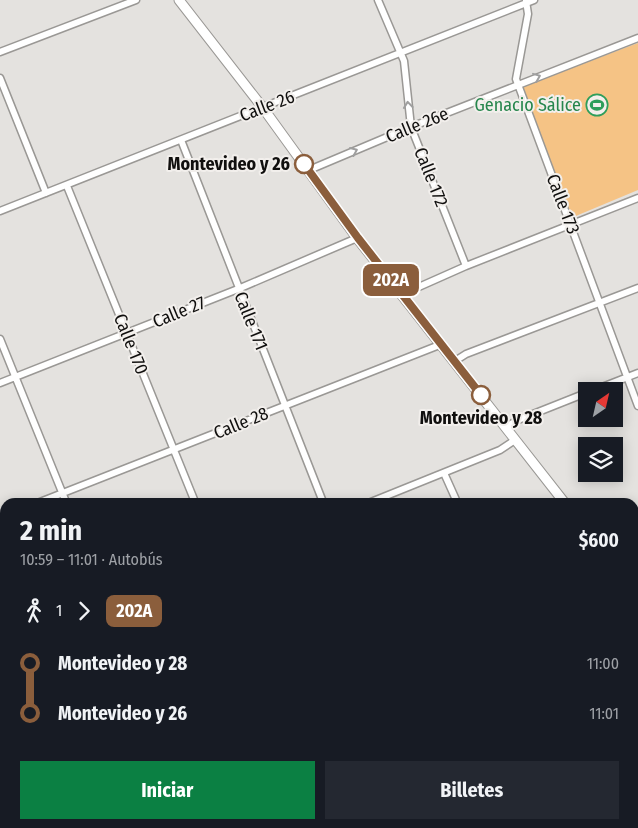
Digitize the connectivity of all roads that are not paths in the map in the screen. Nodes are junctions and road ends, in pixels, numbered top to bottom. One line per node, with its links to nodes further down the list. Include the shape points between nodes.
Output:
1 (136, 0): 7 (street)
2 (179, 0): 11 (main road)
3 (378, 0): 8 (street, Calle 172)
4 (534, 0): 5 (street, Calle 26)
5 (526, 2): 8 (street, Calle 26); 10 (street, Calle 173, via 528,14)
6 (638, 38): 10 (street, Calle 26e, one-way to 6)
7 (0, 52)
8 (402, 53): 11 (street, Calle 26); 12 (street, Calle 172, one-way to 8)
9 (0, 78): 16 (street)
10 (517, 85): 12 (street, Calle 26e); 19 (street, Calle 173)
11 (263, 108): 13 (street, Calle 26); 14 (main road)
12 (411, 127): 14 (street, Calle 26e, one-way to 12); 21 (street, Calle 172)
13 (181, 140): 15 (street, Calle 26); 23 (street, Calle 171)
14 (309, 170): 20 (main road)
15 (67, 186): 16 (street, Calle 26); 26 (street, Calle 170)
16 (46, 194): 18 (street, Calle 26)
17 (638, 198): 19 (street)
18 (0, 212)
19 (571, 225): 21 (street); 25 (street, Calle 173)
20 (358, 238): 23 (street, Calle 27); 24 (main road)
21 (466, 266): 24 (street)
22 (638, 288): 25 (street)
23 (238, 289): 26 (street, Calle 27); 36 (street, Calle 171)
24 (402, 294): 28 (main road)
25 (601, 303): 29 (street); 32 (street, Calle 173)
26 (126, 334): 31 (street, Calle 27); 40 (street, Calle 170)
27 (0, 339): 31 (street)
28 (442, 344): 29 (main road); 36 (street, Calle 28)
29 (455, 361): 38 (main road)
30 (638, 374): 32 (street)
31 (16, 376): 34 (street, Calle 27); 42 (street)
32 (628, 378): 33 (street); 37 (street, Calle 173)
33 (617, 382)
34 (0, 383)
35 (578, 397): 38 (street)
36 (285, 405): 40 (street, Calle 28); 46 (street, Calle 171)
37 (638, 406)
38 (506, 427): 39 (main road)
39 (515, 440): 41 (street, via 500,450); 49 (main road)
40 (174, 449): 42 (street, Calle 28); 45 (street, Calle 170)
41 (444, 473): 47 (street); 48 (street)
42 (62, 494): 43 (street, Calle 28); 44 (street)
43 (51, 498)
44 (64, 498)
45 (193, 498)
46 (321, 498)
47 (381, 498)
48 (455, 498)
49 (561, 498)

